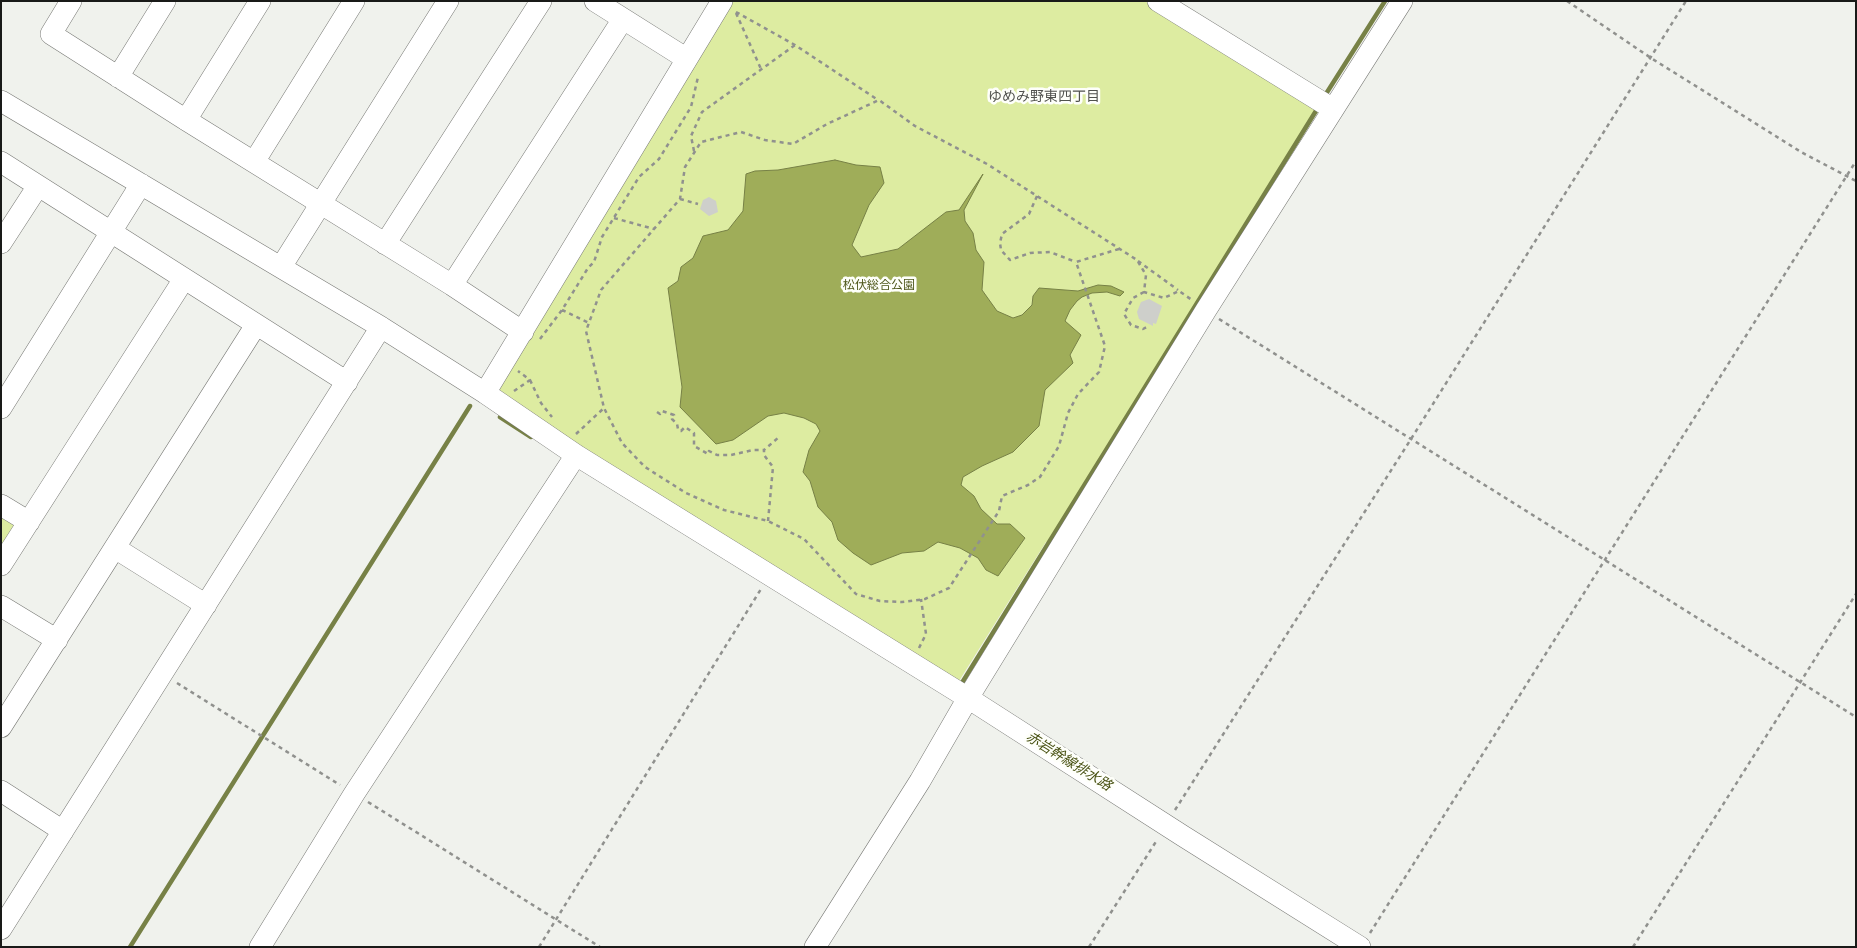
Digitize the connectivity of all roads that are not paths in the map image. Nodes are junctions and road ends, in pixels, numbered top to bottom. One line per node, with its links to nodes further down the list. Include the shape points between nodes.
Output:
1 (72, 1): 13 (street, via 51,34)
2 (165, 1): 13 (street)
3 (260, 1): 16 (street)
4 (354, 1): 18 (street)
5 (448, 1): 21 (street)
6 (541, 1): 24 (street)
7 (595, 1): 11 (street)
8 (1158, 1): 15 (street)
9 (1402, 1): 15 (street)
10 (731, 9): 12 (street)
11 (623, 19): 12 (street); 27 (street)
12 (693, 67): 30 (street)
13 (118, 77): 16 (street)
14 (1, 100): 19 (street)
15 (1333, 109): 42 (street)
16 (186, 120): 18 (street)
17 (1, 162): 20 (street)
18 (254, 162): 21 (street)
19 (141, 184): 22 (street); 25 (street)
20 (38, 186): 22 (street); 23 (street)
21 (320, 204): 24 (street); 25 (street)
22 (111, 232): 26 (street); 33 (street)
23 (1, 244)
24 (385, 244): 27 (street)
25 (281, 267): 29 (street)
26 (184, 279): 28 (street); 36 (street)
27 (452, 286): 30 (street)
28 (256, 325): 31 (street); 37 (street)
29 (381, 327): 31 (street); 32 (street)
30 (530, 337): 32 (street, via 504,362)
31 (347, 382): 39 (street)
32 (490, 396): 34 (street)
33 (1, 408)
34 (572, 459): 42 (street); 48 (street, via 354,794)
35 (1, 506): 36 (street)
36 (29, 522): 38 (street)
37 (115, 548): 39 (street); 41 (street)
38 (1, 565)
39 (206, 605): 45 (street)
40 (1, 606): 41 (street)
41 (56, 640): 43 (street)
42 (968, 698): 47 (street, via 1165,825); 49 (street, via 920,781)
43 (1, 728)
44 (1, 791): 45 (street)
45 (63, 831): 46 (street)
46 (1, 929)
47 (1363, 943)
48 (260, 947)
49 (815, 947)

